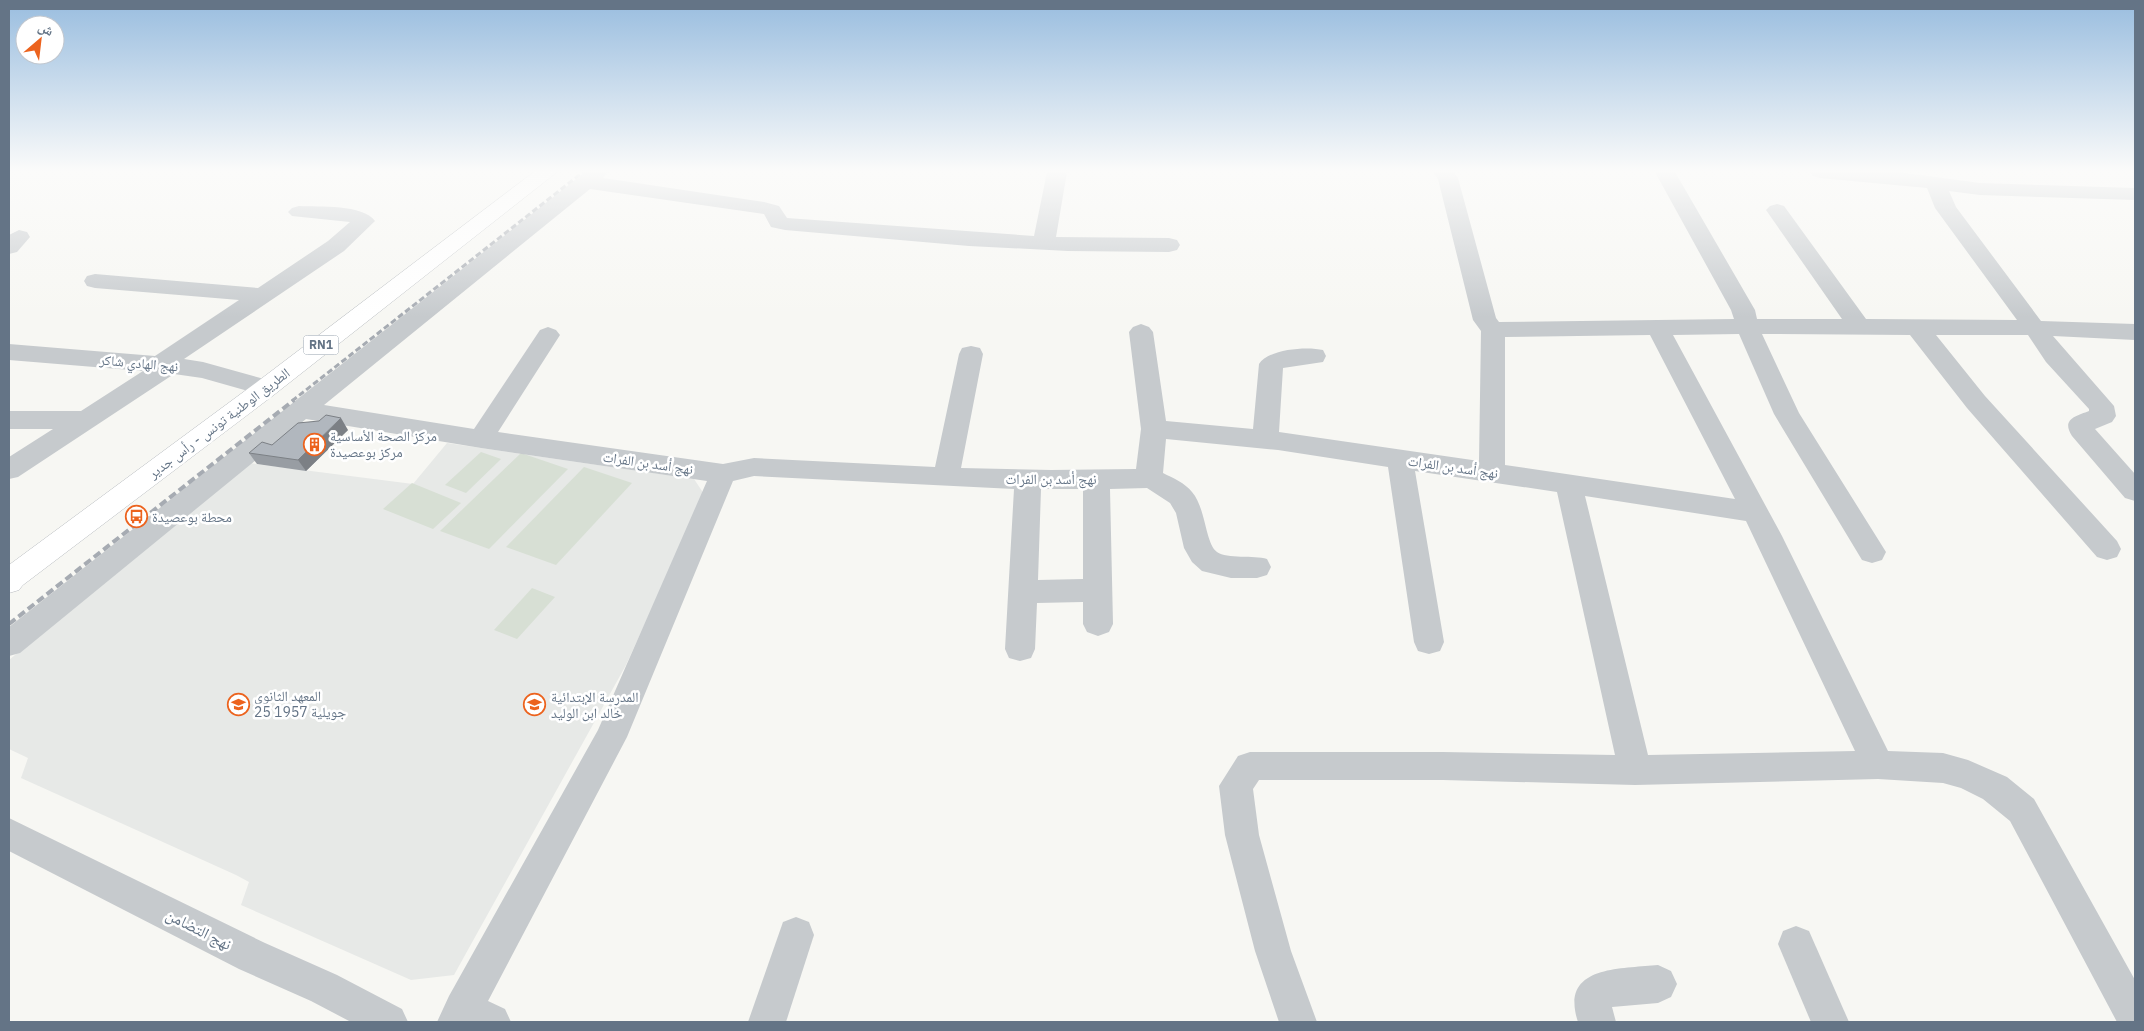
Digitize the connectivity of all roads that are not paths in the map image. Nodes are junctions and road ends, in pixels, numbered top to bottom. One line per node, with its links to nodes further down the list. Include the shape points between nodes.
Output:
1 (362, 220): 13 (street, via 364,222 336,246)
2 (484, 220): 27 (main road, الطريق الوطنية تونس - رأس جدير / RN1)
3 (538, 220): 28 (street)
4 (778, 220): 10 (street, via 785,224)
5 (1048, 220): 10 (street)
6 (1459, 220): 19 (street, via 1485,320)
7 (1692, 220): 14 (street, via 1743,310)
8 (1784, 220): 15 (street)
9 (1955, 220): 18 (street)
10 (1044, 243): 11 (street)
11 (1169, 245)
12 (95, 281): 13 (street)
13 (262, 295): 26 (street)
14 (1748, 326): 15 (street); 17 (street); 46 (street, via 1788,414)
15 (1859, 327): 16 (street)
16 (1917, 327): 18 (street); 45 (street, via 1976,402)
17 (1658, 328): 19 (street); 44 (street)
18 (2036, 328): 21 (street); 43 (street, via 2056,356 2101,406 2103,416 2081,424 2081,430)
19 (1494, 330): 36 (street)
20 (1141, 332): 31 (street)
21 (2135, 332)
22 (548, 335): 32 (street)
23 (9, 352): 26 (street, نهج الهادي شاكر)
24 (972, 354): 38 (street)
25 (1314, 356): 33 (street, via 1278,360 1271,364)
26 (165, 365): 27 (street, نهج الهادي شاكر, via 203,370); 30 (street)
27 (266, 388): 48 (main road, الطريق الوطنية تونس - رأس جدير / RN1)
28 (302, 410): 32 (street, نهج أسد بن الفرات); 53 (street)
29 (9, 420): 30 (street)
30 (84, 420): 35 (street)
31 (1154, 429): 33 (street, نهج أسد بن الفرات); 39 (street)
32 (481, 438): 37 (street, نهج أسد بن الفرات)
33 (1265, 440): 34 (street, نهج أسد بن الفرات)
34 (1400, 460): 36 (street, نهج أسد بن الفرات); 52 (street)
35 (9, 470)
36 (1492, 472): 42 (street, نهج أسد بن الفرات)
37 (723, 474): 38 (street, نهج أسد بن الفرات, via 754,467); 62 (street, via 611,737)
38 (946, 477): 40 (street, نهج أسد بن الفرات)
39 (1150, 478): 41 (street, نهج أسد بن الفرات); 47 (street, via 1183,499 1207,560 1215,564)
40 (1028, 479): 41 (street, نهج أسد بن الفرات); 50 (street)
41 (1096, 479): 49 (street)
42 (1569, 486): 44 (street, نهج أسد بن الفرات); 56 (street)
43 (2135, 491)
44 (1755, 512): 55 (street)
45 (2107, 550)
46 (1872, 552)
47 (1257, 567)
48 (12, 579)
49 (1098, 590): 50 (street); 51 (street)
50 (1023, 592): 54 (street)
51 (1098, 624)
52 (1429, 642)
53 (9, 644)
54 (1020, 649)
55 (1878, 765): 56 (street); 61 (street, via 1955,771 1995,788 2013,801 2022,810)
56 (1635, 770): 65 (street, via 1250,766 1236,786 1242,835 1272,951)
57 (9, 834): 63 (street, نهج التضامن)
58 (796, 935): 64 (street)
59 (1796, 944): 67 (street)
60 (1658, 984): 66 (street, via 1601,990 1594,999)
61 (2135, 1017)
62 (470, 1018)
63 (389, 1022)
64 (767, 1022)
65 (1298, 1022)
66 (1597, 1022)
67 (1830, 1022)

